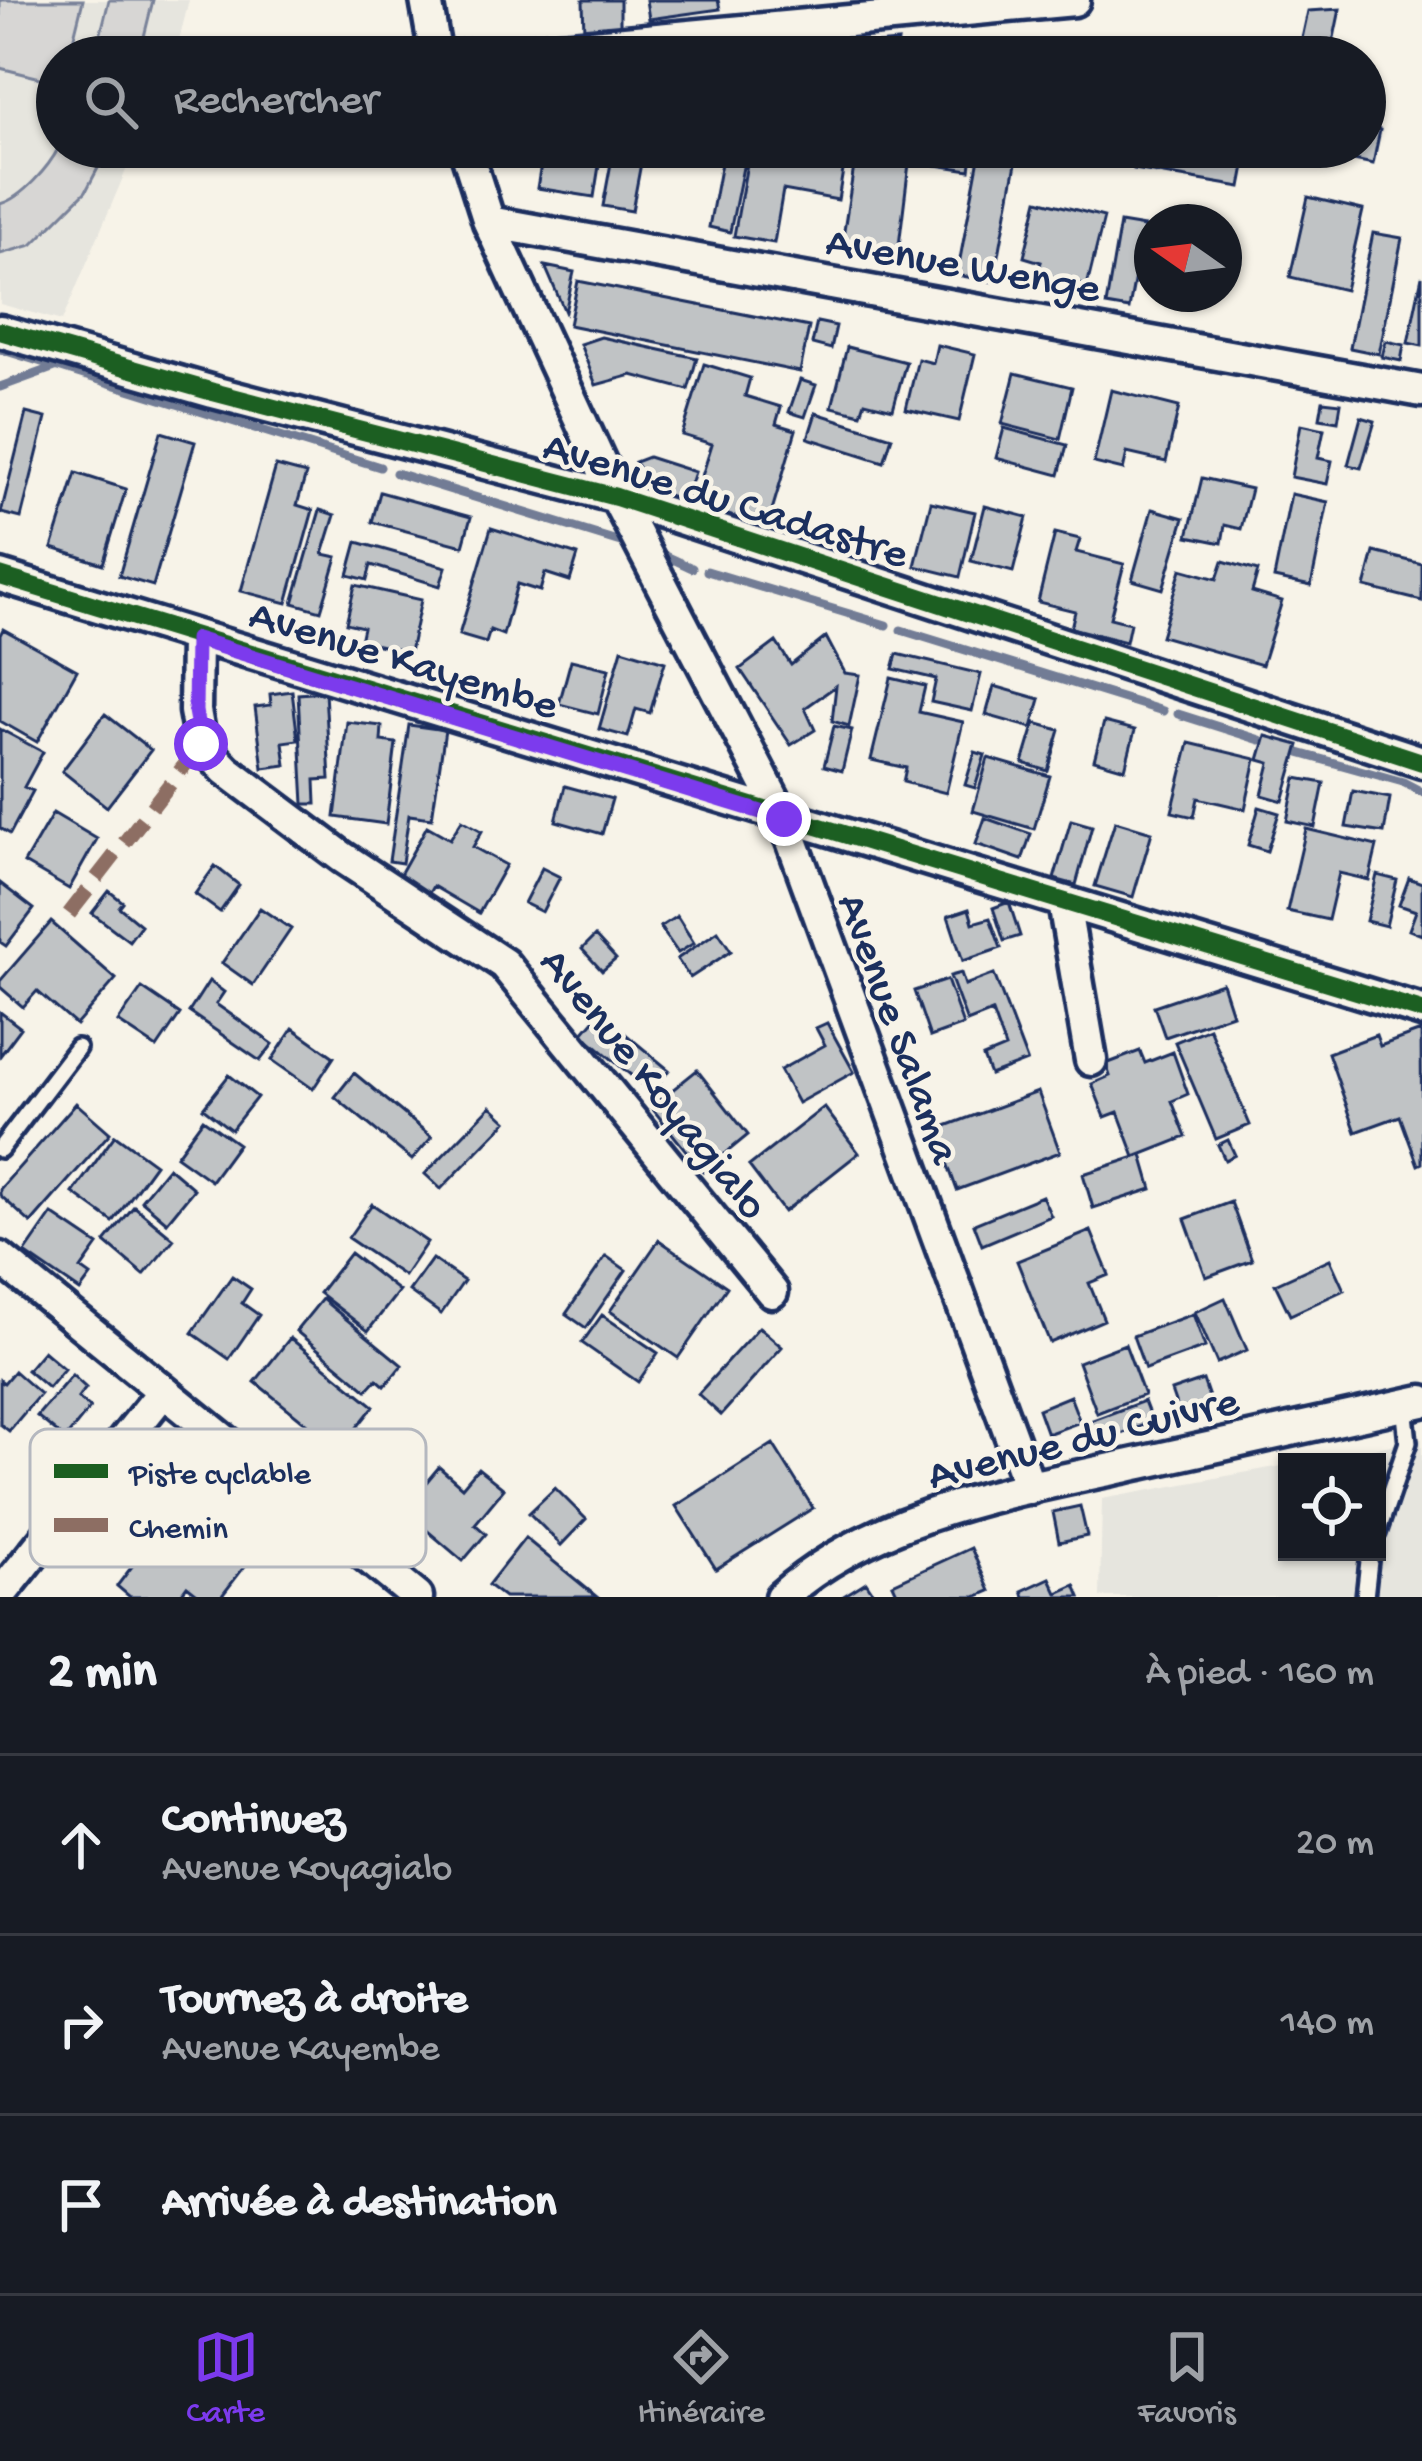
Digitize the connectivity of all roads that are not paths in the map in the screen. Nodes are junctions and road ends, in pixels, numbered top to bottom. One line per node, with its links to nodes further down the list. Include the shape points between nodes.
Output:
1 (426, 0): 3 (street)
2 (1074, 0): 4 (street)
3 (432, 36)
4 (689, 36)
5 (472, 168): 6 (street, Avenue Salama)
6 (489, 223): 8 (street, Avenue Wenge); 9 (street, Avenue Salama)
7 (0, 331): 9 (street, Avenue du Cadastre)
8 (1422, 391)
9 (616, 497): 12 (street, Avenue du Cadastre); 13 (street, Avenue Salama)
10 (0, 576): 11 (street, Avenue Kayembe)
11 (196, 639): 13 (street, Avenue Kayembe); 20 (street, Avenue Koyagialo, via 201,744 342,857 504,964)
12 (1422, 762)
13 (784, 819): 14 (street, Avenue Kayembe); 25 (street, Avenue Salama)
14 (1064, 903): 15 (street, Avenue Kayembe); 17 (street)
15 (1422, 1011)
16 (77, 1048): 18 (lane)
17 (1090, 1060)
18 (0, 1149)
19 (0, 1258): 21 (street)
20 (772, 1292)
21 (163, 1392): 23 (street); 24 (street)
22 (1413, 1403): 25 (street, Avenue du Cuivre); 26 (lane)
23 (133, 1429)
24 (209, 1429)
25 (1030, 1488): 32 (street, Avenue du Cuivre, via 882,1534)
26 (1386, 1506)
27 (30, 1558): 30 (street)
28 (1369, 1561): 33 (lane)
29 (380, 1567): 31 (street)
30 (0, 1595)
31 (417, 1597)
32 (781, 1597)
33 (1365, 1597)

